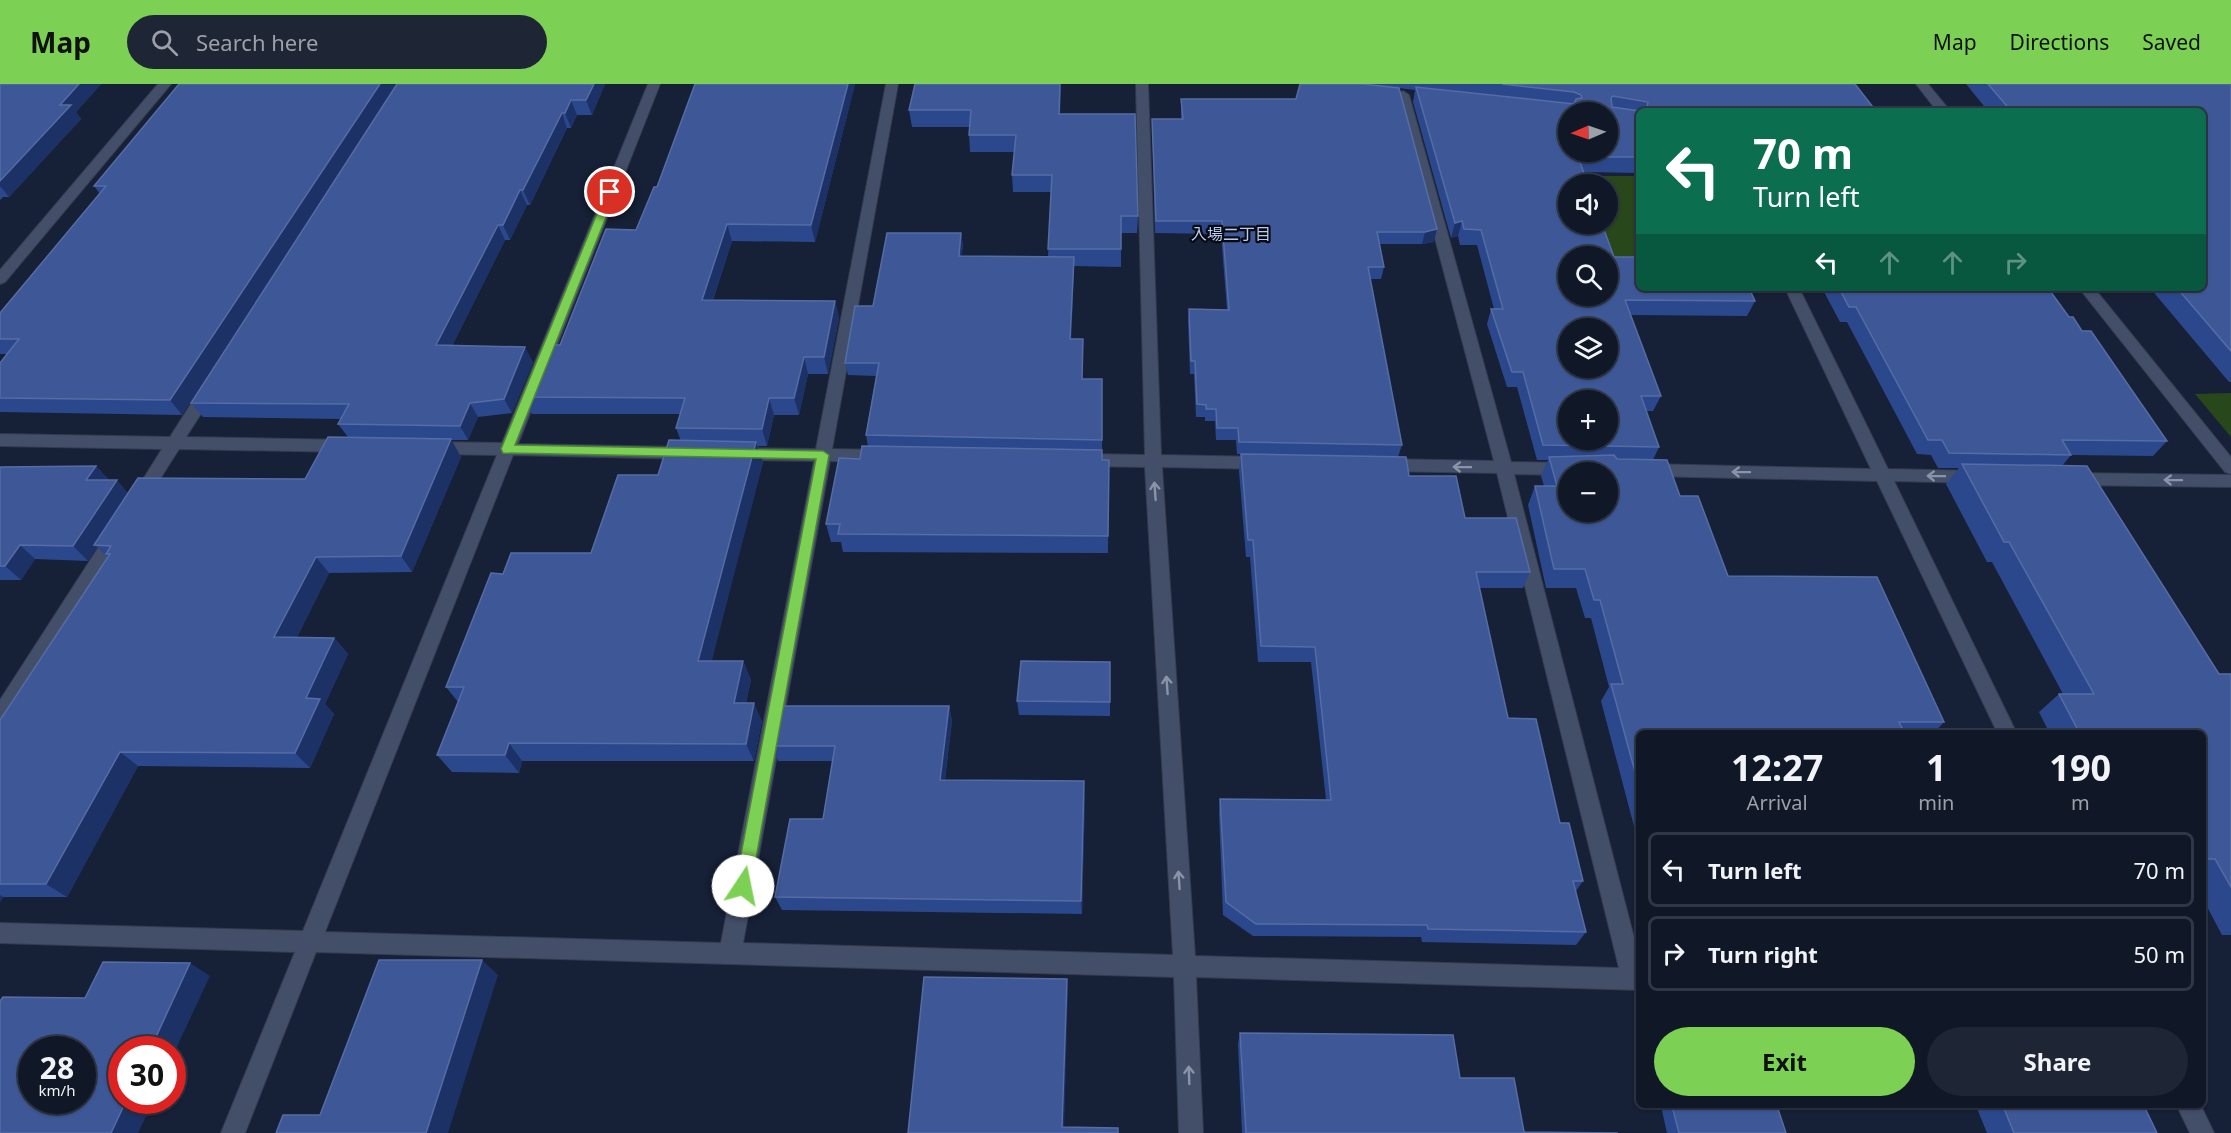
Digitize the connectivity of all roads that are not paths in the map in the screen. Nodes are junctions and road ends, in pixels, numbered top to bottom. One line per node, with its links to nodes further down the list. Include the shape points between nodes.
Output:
1 (165, 84): 8 (street)
2 (654, 84): 16 (street)
3 (892, 84): 17 (street)
4 (1142, 84): 20 (street)
5 (1922, 84): 7 (street)
6 (1403, 95): 23 (street)
7 (1942, 108)
8 (0, 279)
9 (1793, 291): 27 (street)
10 (2088, 291): 25 (street)
11 (219, 373): 13 (street)
12 (0, 440): 13 (street)
13 (175, 443): 14 (street); 31 (street)
14 (365, 447)
15 (412, 448): 16 (street)
16 (507, 449): 17 (street); 34 (street)
17 (823, 455): 18 (street); 35 (street)
18 (894, 456)
19 (1071, 460): 20 (street)
20 (1154, 461): 21 (street); 36 (street, one-way to 20)
21 (1282, 464)
22 (1364, 465): 23 (street, one-way to 22)
23 (1504, 467): 24 (street); 37 (street)
24 (1558, 468)
25 (2231, 468)
26 (1634, 470): 27 (street, one-way to 26)
27 (1883, 475): 28 (street, one-way to 27); 32 (street)
28 (1999, 477)
29 (2057, 478): 30 (street, one-way to 29)
30 (2231, 481)
31 (0, 716)
32 (2006, 730)
33 (0, 933): 34 (street)
34 (309, 942): 35 (street); 39 (street)
35 (730, 954): 36 (street)
36 (1185, 967): 37 (street); 40 (street, one-way to 36)
37 (1636, 979)
38 (2190, 1108): 41 (street)
39 (233, 1133)
40 (1191, 1133)
41 (2202, 1133)

